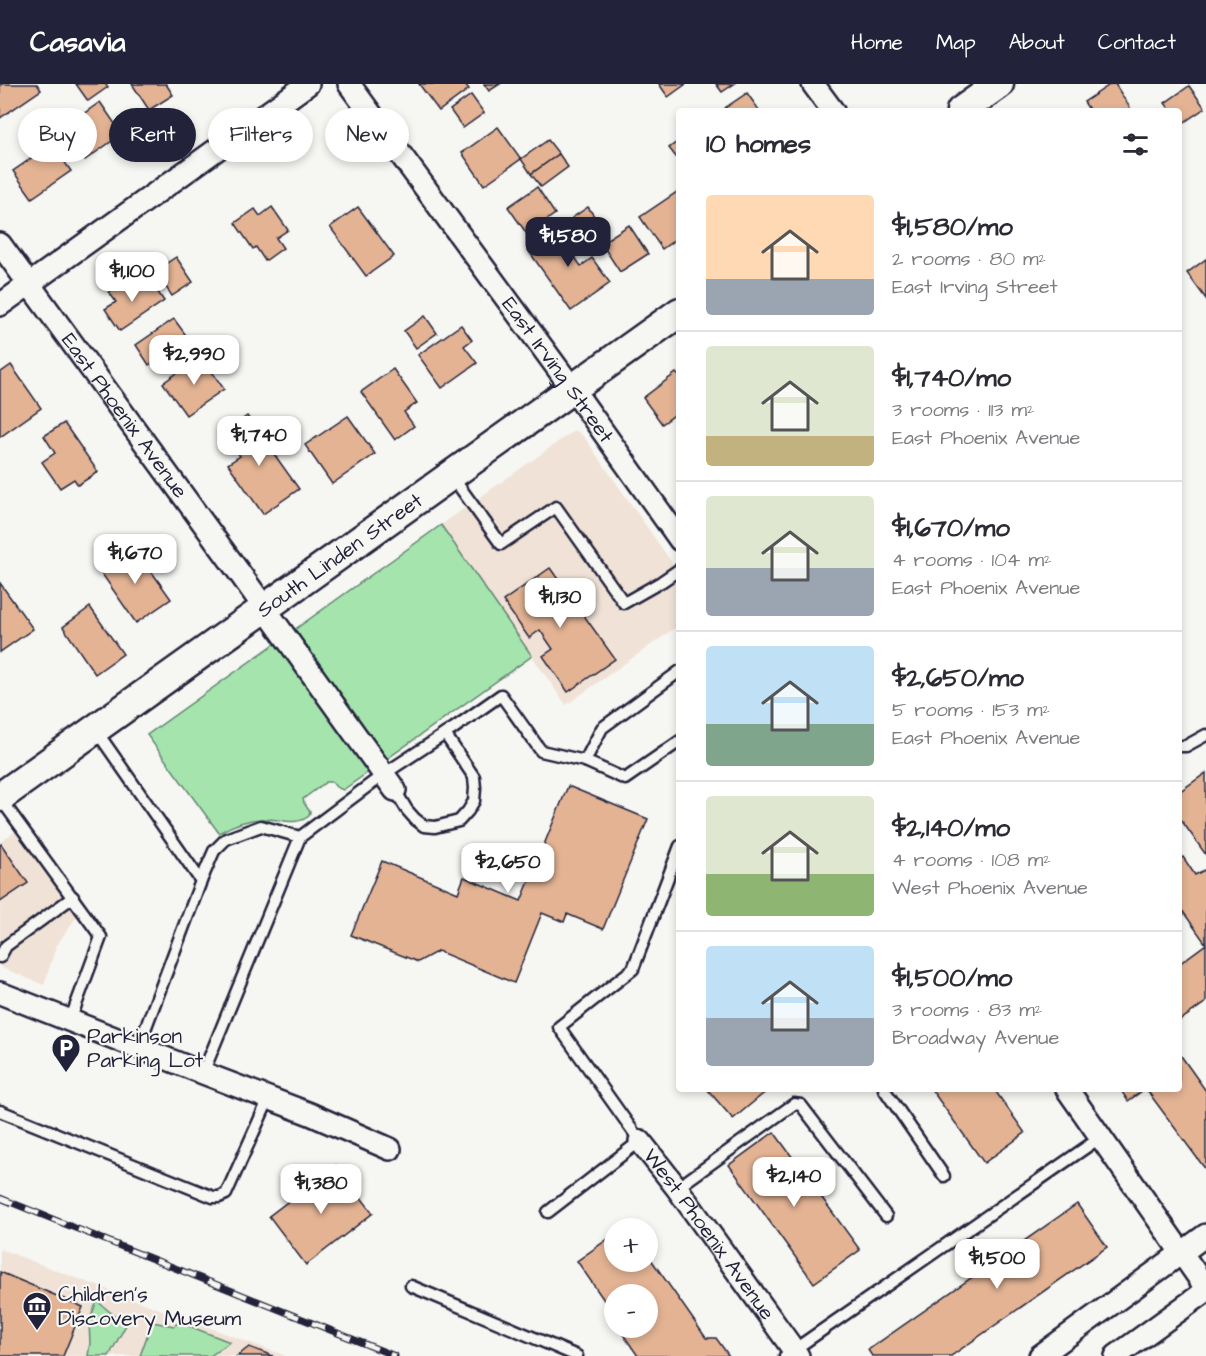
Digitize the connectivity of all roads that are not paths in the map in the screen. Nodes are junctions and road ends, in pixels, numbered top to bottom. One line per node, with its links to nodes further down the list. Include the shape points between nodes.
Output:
1 (308, 84): 8 (street)
2 (349, 84): 11 (street, East Irving Street)
3 (813, 84): 5 (street)
4 (999, 84): 6 (main road)
5 (831, 108)
6 (965, 108)
7 (0, 244): 8 (street, East Phoenix Avenue)
8 (29, 284): 9 (street); 15 (street, East Phoenix Avenue)
9 (0, 305)
10 (676, 315): 11 (main road, South Linden Street)
11 (572, 388): 12 (main road, South Linden Street); 13 (street, East Irving Street)
12 (451, 475): 14 (lane, via 501,544 556,507 624,603); 15 (main road, South Linden Street)
13 (676, 534)
14 (676, 572)
15 (265, 608): 17 (main road, South Linden Street); 23 (street, East Phoenix Avenue)
16 (676, 674): 22 (lane, via 602,728)
17 (95, 729): 24 (main road, South Linden Street); 27 (lane)
18 (445, 734): 22 (lane, via 501,695 541,751); 23 (lane); 23 (lane, via 474,777 474,801 459,821 424,826 407,810)
19 (1206, 735): 21 (lane)
20 (676, 744): 22 (lane, via 625,779)
21 (1182, 746)
22 (585, 761)
23 (389, 782): 25 (lane)
24 (0, 797): 28 (lane)
25 (300, 837): 27 (lane, via 261,826 226,839 214,851); 33 (lane)
26 (676, 856): 39 (lane, via 633,969 559,1027)
27 (201, 881): 32 (lane)
28 (73, 897): 29 (lane, via 6,946); 31 (lane, via 101,937)
29 (0, 957)
30 (0, 993): 31 (street)
31 (70, 1021): 32 (street)
32 (138, 1048): 33 (street)
33 (202, 1073): 36 (street)
34 (886, 1092): 41 (lane)
35 (1069, 1092): 38 (street)
36 (268, 1098): 37 (lane, via 226,1194 219,1197); 40 (street)
37 (0, 1111)
38 (1101, 1137): 46 (street); 49 (lane)
39 (640, 1141): 42 (street, West Phoenix Avenue); 43 (lane)
40 (390, 1149)
41 (944, 1176)
42 (677, 1188): 44 (lane, via 794,1104 801,1105); 49 (street, West Phoenix Avenue)
43 (548, 1212)
44 (886, 1216)
45 (1206, 1235): 46 (street)
46 (1182, 1252): 48 (street); 51 (street)
47 (411, 1286): 50 (lane)
48 (1206, 1289): 52 (street)
49 (792, 1354)
50 (577, 1356)
51 (1040, 1356)
52 (1116, 1356)

